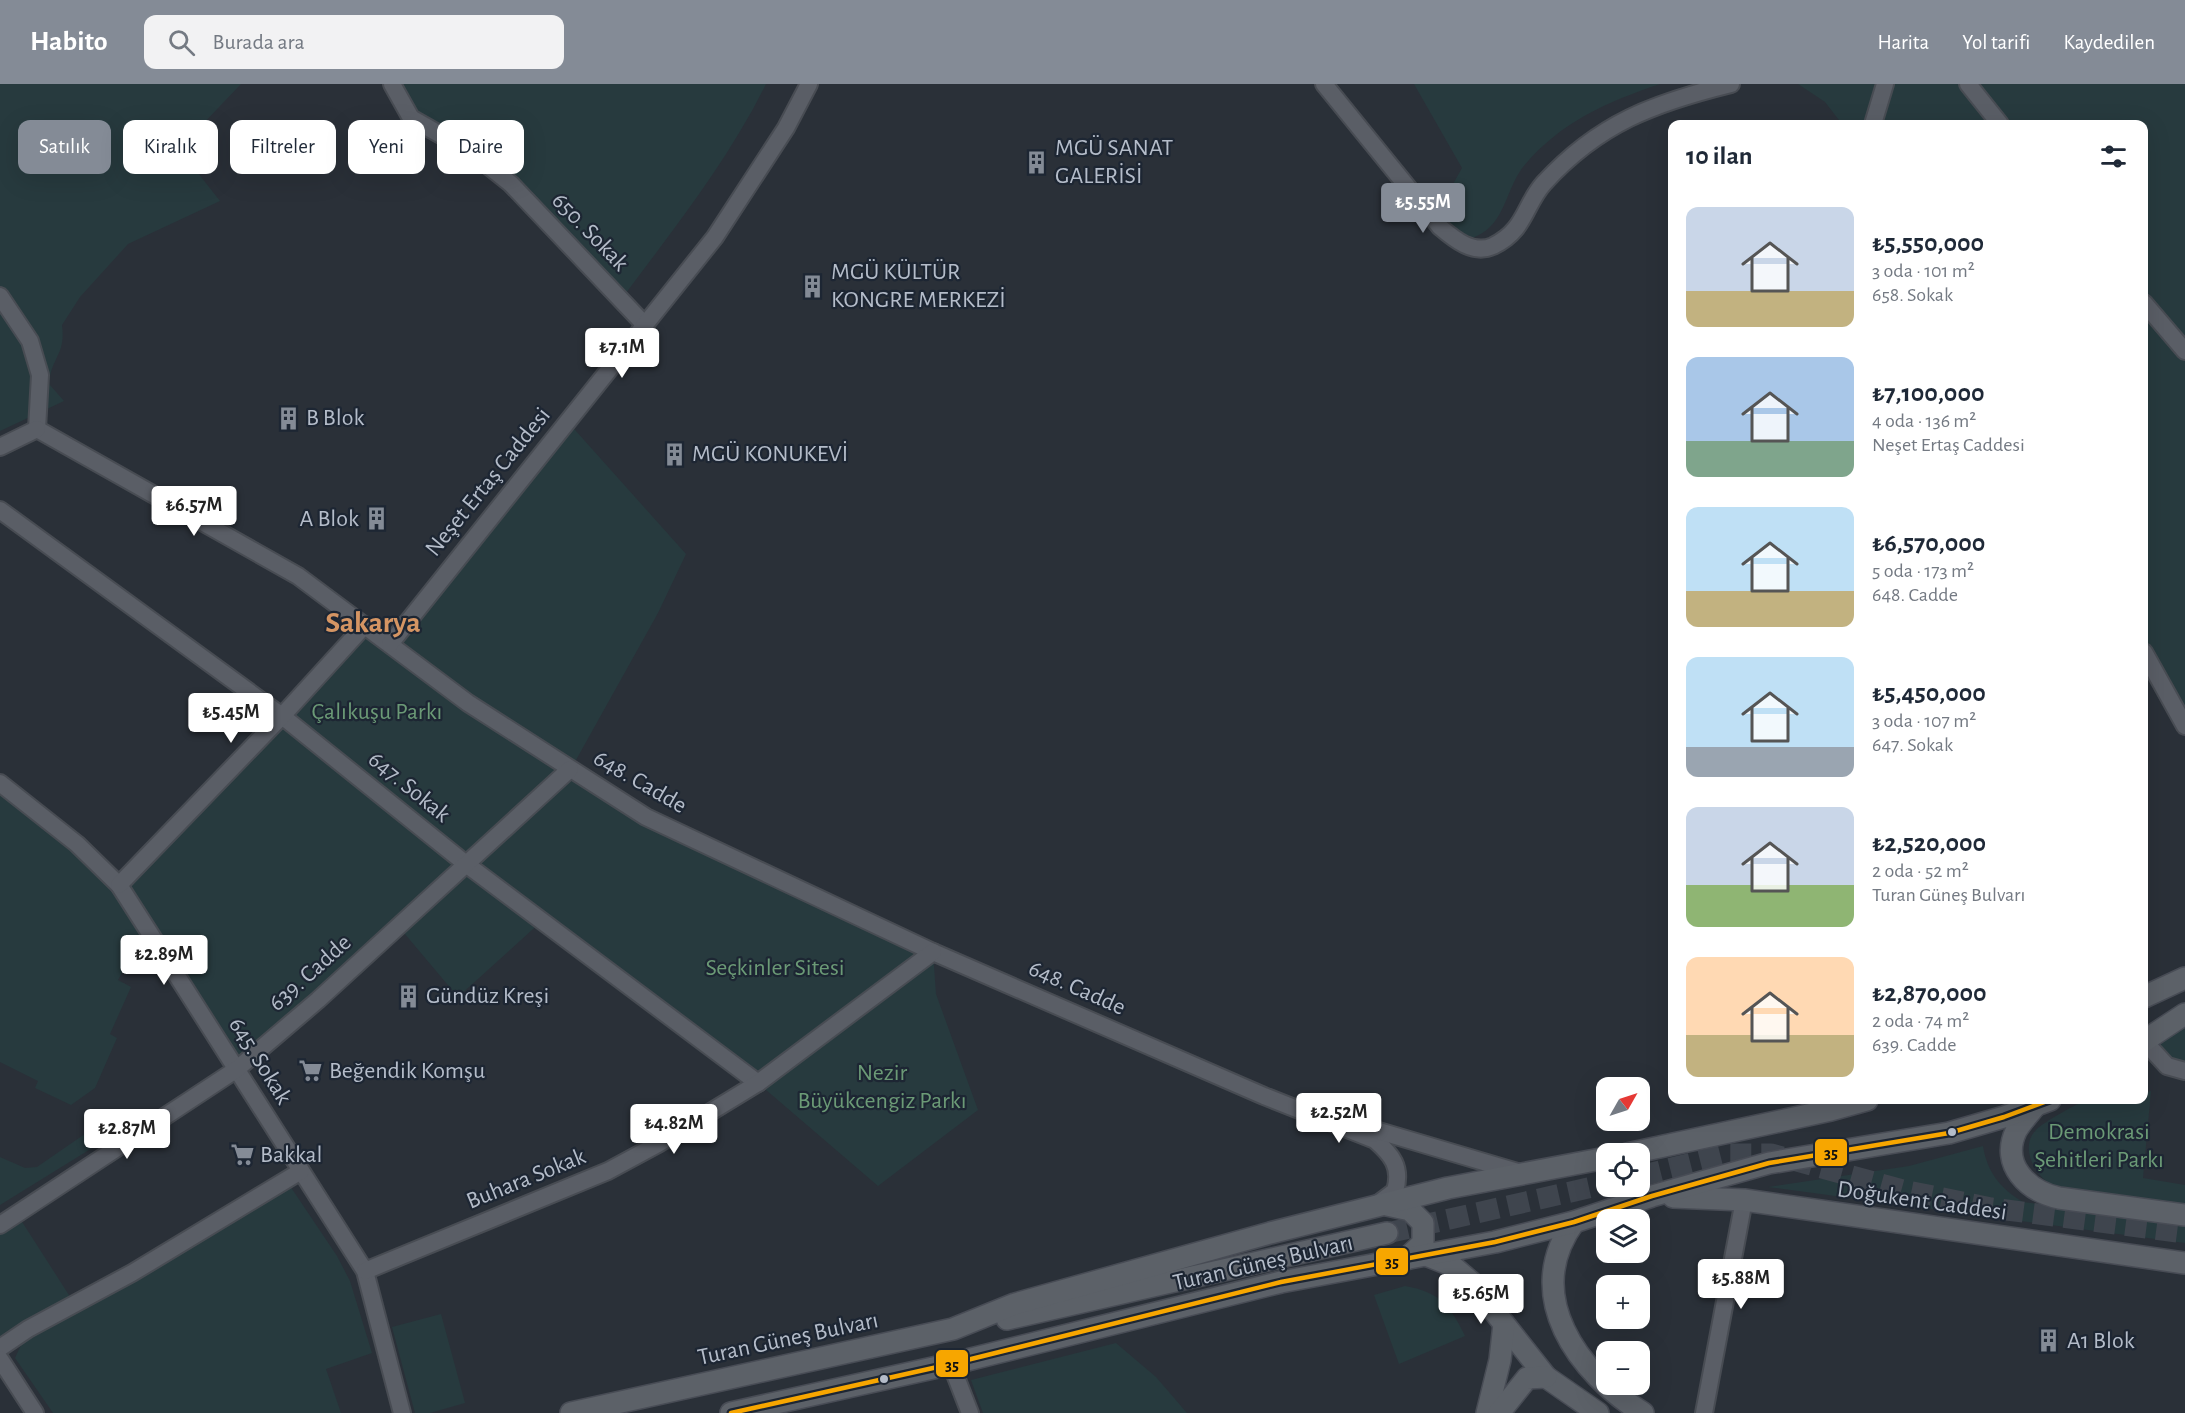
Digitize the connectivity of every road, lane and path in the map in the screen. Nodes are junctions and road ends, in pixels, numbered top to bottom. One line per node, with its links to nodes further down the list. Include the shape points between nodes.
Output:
1 (392, 84): 11 (street, 650. Sokak, via 411,118 471,152 511,184)
2 (808, 84): 11 (street, Neşet Ertaş Caddesi, via 786,129 746,192)
3 (1324, 84): 4 (street, via 1440,227 1458,242 1475,248 1492,246 1511,233 1524,219 1542,186 1596,135 1627,117 1689,94)
4 (1731, 84)
5 (1885, 84): 7 (street)
6 (1968, 84): 8 (street)
7 (1874, 120)
8 (1997, 120)
9 (0, 296): 13 (street, via 30,341 40,375)
10 (2148, 308): 12 (street)
11 (645, 324): 17 (street, Neşet Ertaş Caddesi)
12 (2185, 351)
13 (37, 429): 14 (street); 16 (street, 648. Cadde, via 298,576)
14 (0, 447)
15 (0, 510): 19 (street, 647. Sokak)
16 (365, 625): 17 (street, 648. Cadde); 19 (street)
17 (390, 644): 21 (street, 648. Cadde, via 468,704)
18 (2148, 659): 20 (street)
19 (282, 716): 23 (street, 647. Sokak); 24 (street)
20 (2185, 726)
21 (570, 769): 23 (street, 639. Cadde); 25 (street, 648. Cadde, via 646,818)
22 (0, 783): 24 (street, 645. Sokak, via 77,844)
23 (466, 864): 31 (street, 639. Cadde); 33 (street, 647. Sokak)
24 (119, 885): 31 (street, 645. Sokak)
25 (933, 952): 33 (street, Buhara Sokak); 34 (street, 648. Cadde)
26 (2185, 978): 27 (main road)
27 (2148, 995)
28 (2185, 1014): 29 (main road)
29 (2148, 1038)
30 (2148, 1045): 32 (street, via 2167,1066)
31 (237, 1069): 40 (street, 645. Sokak); 48 (street, 639. Cadde)
32 (2185, 1071)
33 (758, 1083): 52 (street, Buhara Sokak, via 608,1171)
34 (1264, 1096): 41 (street); 45 (street, via 1375,1140 1388,1152 1398,1168 1395,1191)
35 (1852, 1104): 38 (main road)
36 (2037, 1104): 42 (main road, Turan Güneş Bulvarı, via 1949,1133 1769,1163)
37 (2041, 1104): 46 (main road, via 2022,1123 2012,1144 2015,1166 2029,1186 2059,1198)
38 (1650, 1149)
39 (1596, 1160): 41 (main road, Turan Güneş Bulvarı)
40 (302, 1171): 52 (street, 645. Sokak); 55 (street)
41 (1521, 1173): 44 (main road, Turan Güneş Bulvarı)
42 (1652, 1196): 43 (main road, Doğukent Caddesi); 47 (main road, Turan Güneş Bulvarı)
43 (1744, 1200): 51 (main road, Doğukent Caddesi); 70 (street)
44 (1387, 1205): 45 (main road, Turan Güneş Bulvarı); 50 (main road, via 1410,1210 1423,1223 1424,1243)
45 (1366, 1210): 54 (main road, Turan Güneş Bulvarı, via 1015,1304)
46 (2185, 1215)
47 (1574, 1222): 50 (main road, Turan Güneş Bulvarı); 69 (main road, via 1558,1246 1554,1265 1553,1290 1559,1315 1591,1373)
48 (0, 1225)
49 (1387, 1233): 54 (main road, via 1098,1300)
50 (1416, 1257): 53 (main road, via 1451,1265 1471,1282); 57 (main road, Turan Güneş Bulvarı, via 1281,1282)
51 (2185, 1263)
52 (365, 1271): 62 (street, 645. Sokak)
53 (1504, 1324): 58 (main road); 66 (main road)
54 (953, 1329): 63 (main road, Turan Güneş Bulvarı)
55 (0, 1348)
56 (0, 1359): 59 (street)
57 (951, 1364): 64 (main road, Turan Güneş Bulvarı); 65 (street)
58 (1546, 1377): 67 (main road, via 1527,1378 1520,1383); 68 (main road)
59 (23, 1395): 60 (street); 61 (street)
60 (25, 1413)
61 (35, 1413)
62 (402, 1413)
63 (571, 1413)
64 (731, 1413)
65 (970, 1413)
66 (1487, 1413)
67 (1499, 1413)
68 (1598, 1413)
69 (1643, 1413)
70 (1704, 1413)

